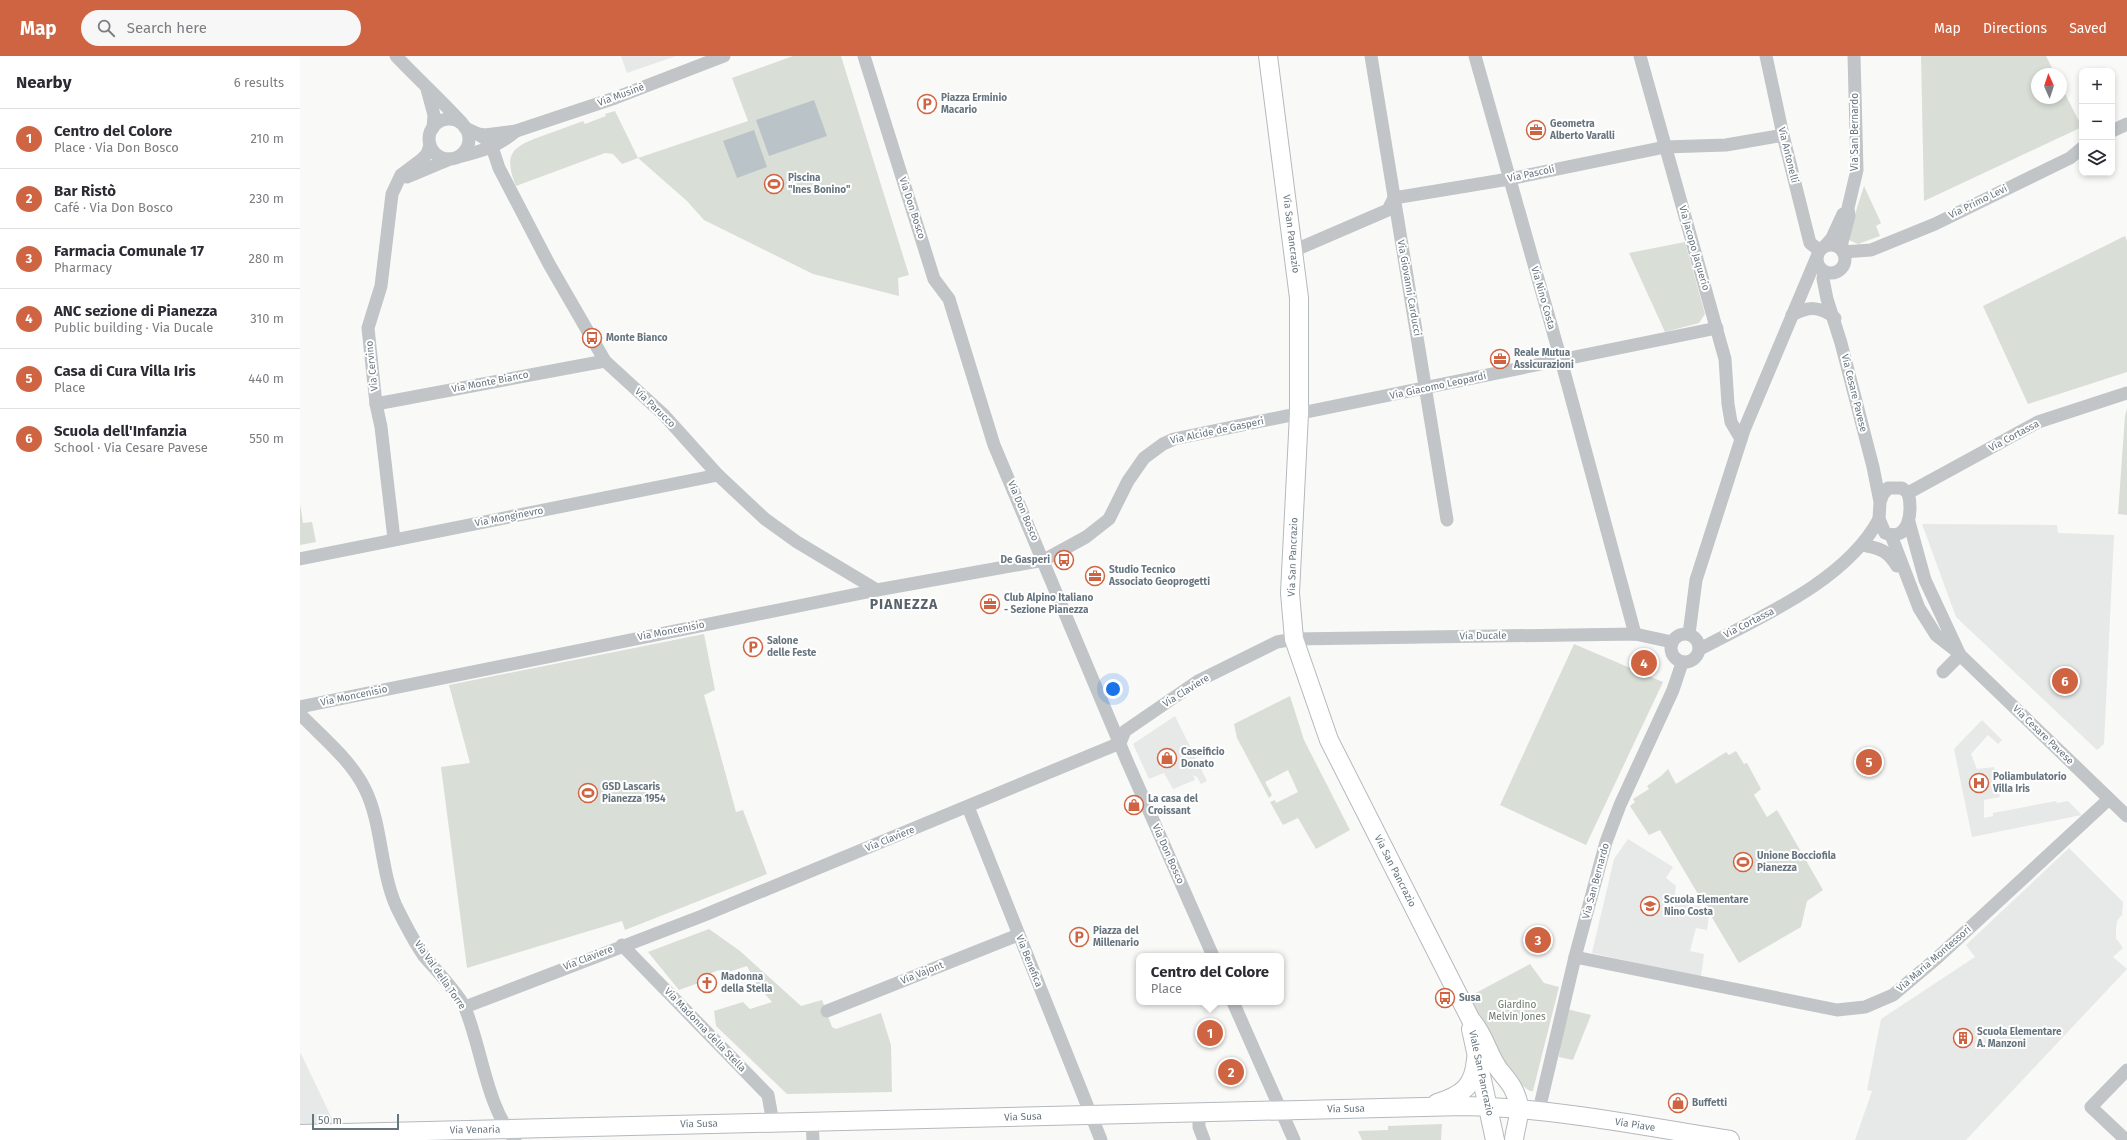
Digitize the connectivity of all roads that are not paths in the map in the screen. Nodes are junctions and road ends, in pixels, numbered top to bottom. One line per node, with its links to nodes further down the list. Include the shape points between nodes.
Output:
1 (396, 56): 10 (street)
2 (724, 56): 15 (street, Via Musinè, via 615,98)
3 (864, 56): 55 (street, Via Don Bosco, via 934,279 949,299 994,445)
4 (1268, 56): 30 (main road, Via San Pancrazio)
5 (1371, 56): 27 (street, Via Giovanni Carducci)
6 (1475, 56): 25 (street, Via Nino Costa)
7 (1640, 56): 19 (street, Via Jacopo Jaquerio)
8 (1766, 56): 17 (street, Via Antonelli)
9 (1854, 56): 28 (street, Via San Bernardo, via 1857,170)
10 (427, 90): 12 (street, via 440,99); 13 (street, via 434,115)
11 (2127, 124): 14 (street)
12 (464, 127): 13 (street, via 451,120 444,120); 16 (street); 23 (street, via 469,136 469,143 463,154)
13 (433, 128): 18 (street)
14 (2115, 130)
15 (516, 131): 16 (street); 20 (street, via 503,143); 24 (street)
16 (478, 134): 20 (street, via 488,141)
17 (1783, 135): 19 (street, Via Pascoli, via 1726,145); 32 (street, Via Antonelli, via 1810,243)
18 (430, 145): 23 (street, via 440,157); 26 (street, Via Cervino, via 424,157 401,175)
19 (1665, 147): 25 (street, Via Pascoli); 35 (street, Via Jacopo Jaquerio)
20 (492, 148): 22 (street); 24 (street, Via Parucco)
21 (2079, 150): 29 (street, Via Primo Levi, via 2070,158 1942,220)
22 (473, 153): 23 (street); 24 (street)
23 (454, 158): 26 (street, via 409,176 401,181)
24 (499, 168): 37 (street, Via Parucco, via 549,264)
25 (1509, 179): 27 (street, Via Pascoli); 36 (street, Via Nino Costa)
26 (392, 194): 40 (street, Via Cervino, via 380,286 368,328)
27 (1394, 198): 30 (street, via 1388,210); 38 (street, Via Giovanni Carducci)
28 (1848, 208): 31 (street, Via San Bernardo, via 1849,216); 32 (street, Via San Bernardo, via 1841,216 1832,238)
29 (1871, 250): 31 (street, Via Primo Levi); 32 (street, Via Primo Levi, via 1865,255)
30 (1293, 251): 41 (main road, Via San Pancrazio, via 1300,298)
31 (1842, 251): 32 (street, Via Primo Levi, via 1836,246); 32 (street, Via San Bernardo, via 1845,261)
32 (1826, 263): 33 (street, Via San Bernardo, via 1804,284); 34 (street, Via Cesare Pavese, via 1823,279 1827,299)
33 (1792, 315): 34 (street, via 1805,308 1816,307 1826,310); 42 (street, Via San Bernardo)
34 (1835, 318): 43 (street, Via Cesare Pavese)
35 (1717, 328): 36 (street, Via Giacomo Leopardi); 42 (street, Via Jacopo Jaquerio, via 1725,359 1731,422)
36 (1561, 360): 38 (street, Via Giacomo Leopardi); 58 (street, Via Nino Costa)
37 (605, 361): 40 (street, Via Monte Bianco); 44 (street, Via Parucco, via 664,415)
38 (1427, 389): 41 (street, Via Giacomo Leopardi); 48 (street, Via Giovanni Carducci)
39 (2127, 393): 45 (street, Via Cortassa, via 2038,422)
40 (376, 404): 51 (street, Via Cervino, via 382,427)
41 (1299, 414): 55 (street, Via Alcide de Gasperi, via 1174,439 1163,444 1144,458 1137,467 1109,519 1086,537); 60 (main road, Via San Pancrazio, via 1290,593)
42 (1741, 439): 59 (street, Via San Bernardo, via 1696,580)
43 (1873, 468): 45 (street); 46 (street, Via Cesare Pavese)
44 (718, 475): 51 (street, Via Monginevro); 57 (street, Via Parucco, via 765,519 797,542)
45 (1905, 491): 46 (street, via 1888,488); 49 (street, Via Cesare Pavese)
46 (1880, 502): 47 (street, Via Cesare Pavese)
47 (1879, 519): 50 (street, Via Cesare Pavese); 53 (street, Via Cortassa, via 1872,533)
48 (1447, 520)
49 (1909, 522): 50 (street, via 1905,530 1899,534); 63 (street, Via Cesare Pavese, via 1925,580)
50 (1888, 534): 52 (street, Via Cortassa); 56 (street, Via Cesare Pavese)
51 (394, 539): 54 (street, Via Monginevro)
52 (1867, 546): 53 (street, Via Cortassa); 56 (street, via 1887,552)
53 (1854, 553): 62 (street, Via Cortassa, via 1794,600)
54 (300, 559)
55 (1044, 560): 57 (street, Via Moncenisio); 68 (street, Via Don Bosco)
56 (1910, 586): 63 (street, Via Cesare Pavese, via 1919,608 1936,635)
57 (877, 590): 66 (street, Via Moncenisio)
58 (1635, 634): 60 (street, Via Ducale); 61 (street, Via Ducale)
59 (1689, 634): 61 (street, via 1681,634); 62 (street, via 1697,640)
60 (1294, 638): 68 (street, Via Claviere, via 1277,642 1198,681 1125,731); 79 (main road, Via San Pancrazio, via 1329,740)
61 (1672, 642): 64 (street, via 1672,655)
62 (1700, 649): 64 (street, via 1692,661)
63 (1959, 653): 65 (street); 69 (street, Via Cesare Pavese)
64 (1682, 662): 75 (street, Via San Bernardo, via 1674,690 1620,805 1606,842)
65 (1943, 672)
66 (300, 707)
67 (300, 714): 77 (street, Via Val della Torre, via 352,767 366,789 384,869 396,906 423,954)
68 (1120, 743): 70 (street, Via Claviere); 74 (street, Via Don Bosco)
69 (2109, 798): 71 (street, Via Cesare Pavese); 75 (street, Via Maria Montessori, via 1937,958 1893,995 1865,1007 1837,1010)
70 (968, 807): 72 (street, Via Benefica); 73 (street, Via Claviere, via 702,916)
71 (2127, 816)
72 (1018, 935): 78 (street, Via Vajont); 89 (street, Via Benefica)
73 (622, 945): 77 (street, Via Claviere); 90 (street, Via Madonna della Stella, via 768,1095)
74 (1212, 953)
75 (1575, 958): 87 (street, Via San Bernardo)
76 (1234, 1005): 86 (street)
77 (465, 1006): 93 (street, Via Val della Torre, via 480,1062)
78 (827, 1011)
79 (1471, 1020): 80 (main road, Viale San Pancrazio, via 1471,1034); 82 (main road, Viale San Pancrazio, via 1480,1030)
80 (1477, 1053): 83 (main road, via 1475,1073 1469,1085 1449,1099); 84 (main road, Viale San Pancrazio)
81 (2127, 1070): 100 (street, via 2091,1107)
82 (1500, 1071): 84 (main road, via 1503,1082 1502,1095 1498,1103); 85 (main road, Viale San Pancrazio, via 1508,1078 1516,1094)
83 (1421, 1107): 84 (main road, Via Susa); 86 (main road, Via Susa)
84 (1490, 1107): 85 (main road, Via Susa); 97 (main road, Viale San Pancrazio)
85 (1519, 1108): 87 (main road, Via Susa); 98 (main road, Viale San Pancrazio)
86 (1281, 1110): 88 (main road, Via Susa); 96 (street)
87 (1540, 1110): 99 (main road, Via Piave)
88 (1199, 1112): 89 (main road, Via Susa); 95 (street, via 1199,1127)
89 (1091, 1115): 91 (main road, Via Susa); 94 (street, Via Benefica)
90 (773, 1122): 91 (main road, Via Susa); 93 (main road, Via Susa)
91 (812, 1131)
92 (300, 1134): 93 (main road, Via Venaria)
93 (510, 1134)
94 (1101, 1140)
95 (1204, 1140)
96 (1294, 1140)
97 (1495, 1140)
98 (1514, 1140)
99 (1730, 1140)
100 (2126, 1140)

